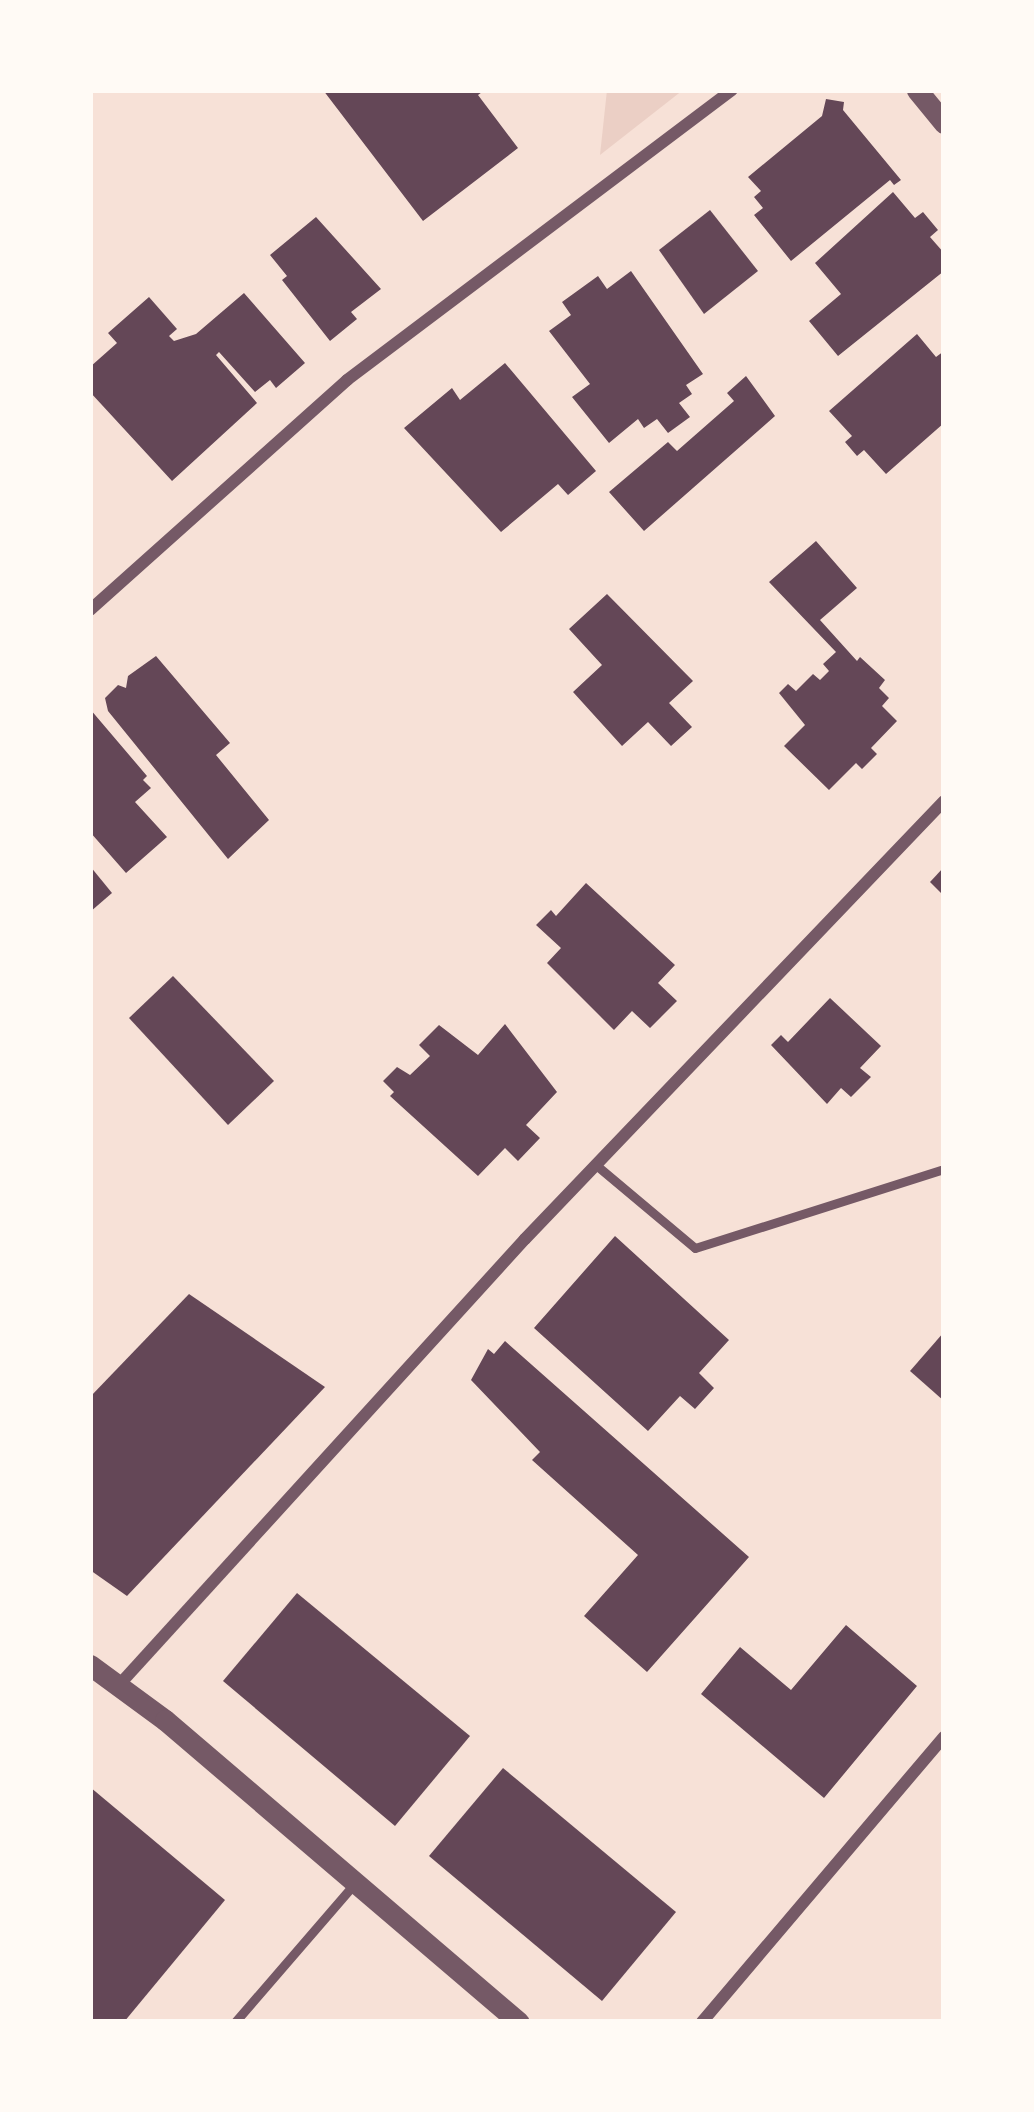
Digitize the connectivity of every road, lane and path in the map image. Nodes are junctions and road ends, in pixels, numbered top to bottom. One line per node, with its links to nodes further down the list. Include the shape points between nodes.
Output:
1 (732, 90): 4 (street, via 347,380)
2 (916, 90): 3 (street)
3 (944, 123)
4 (90, 610)
5 (944, 802): 6 (street)
6 (596, 1165): 7 (lane, via 695,1248); 9 (street)
7 (944, 1169)
8 (90, 1665): 9 (street)
9 (119, 1685): 11 (street)
10 (944, 1737): 14 (street)
11 (355, 1883): 12 (lane); 13 (street)
12 (235, 2022)
13 (519, 2022)
14 (702, 2022)

